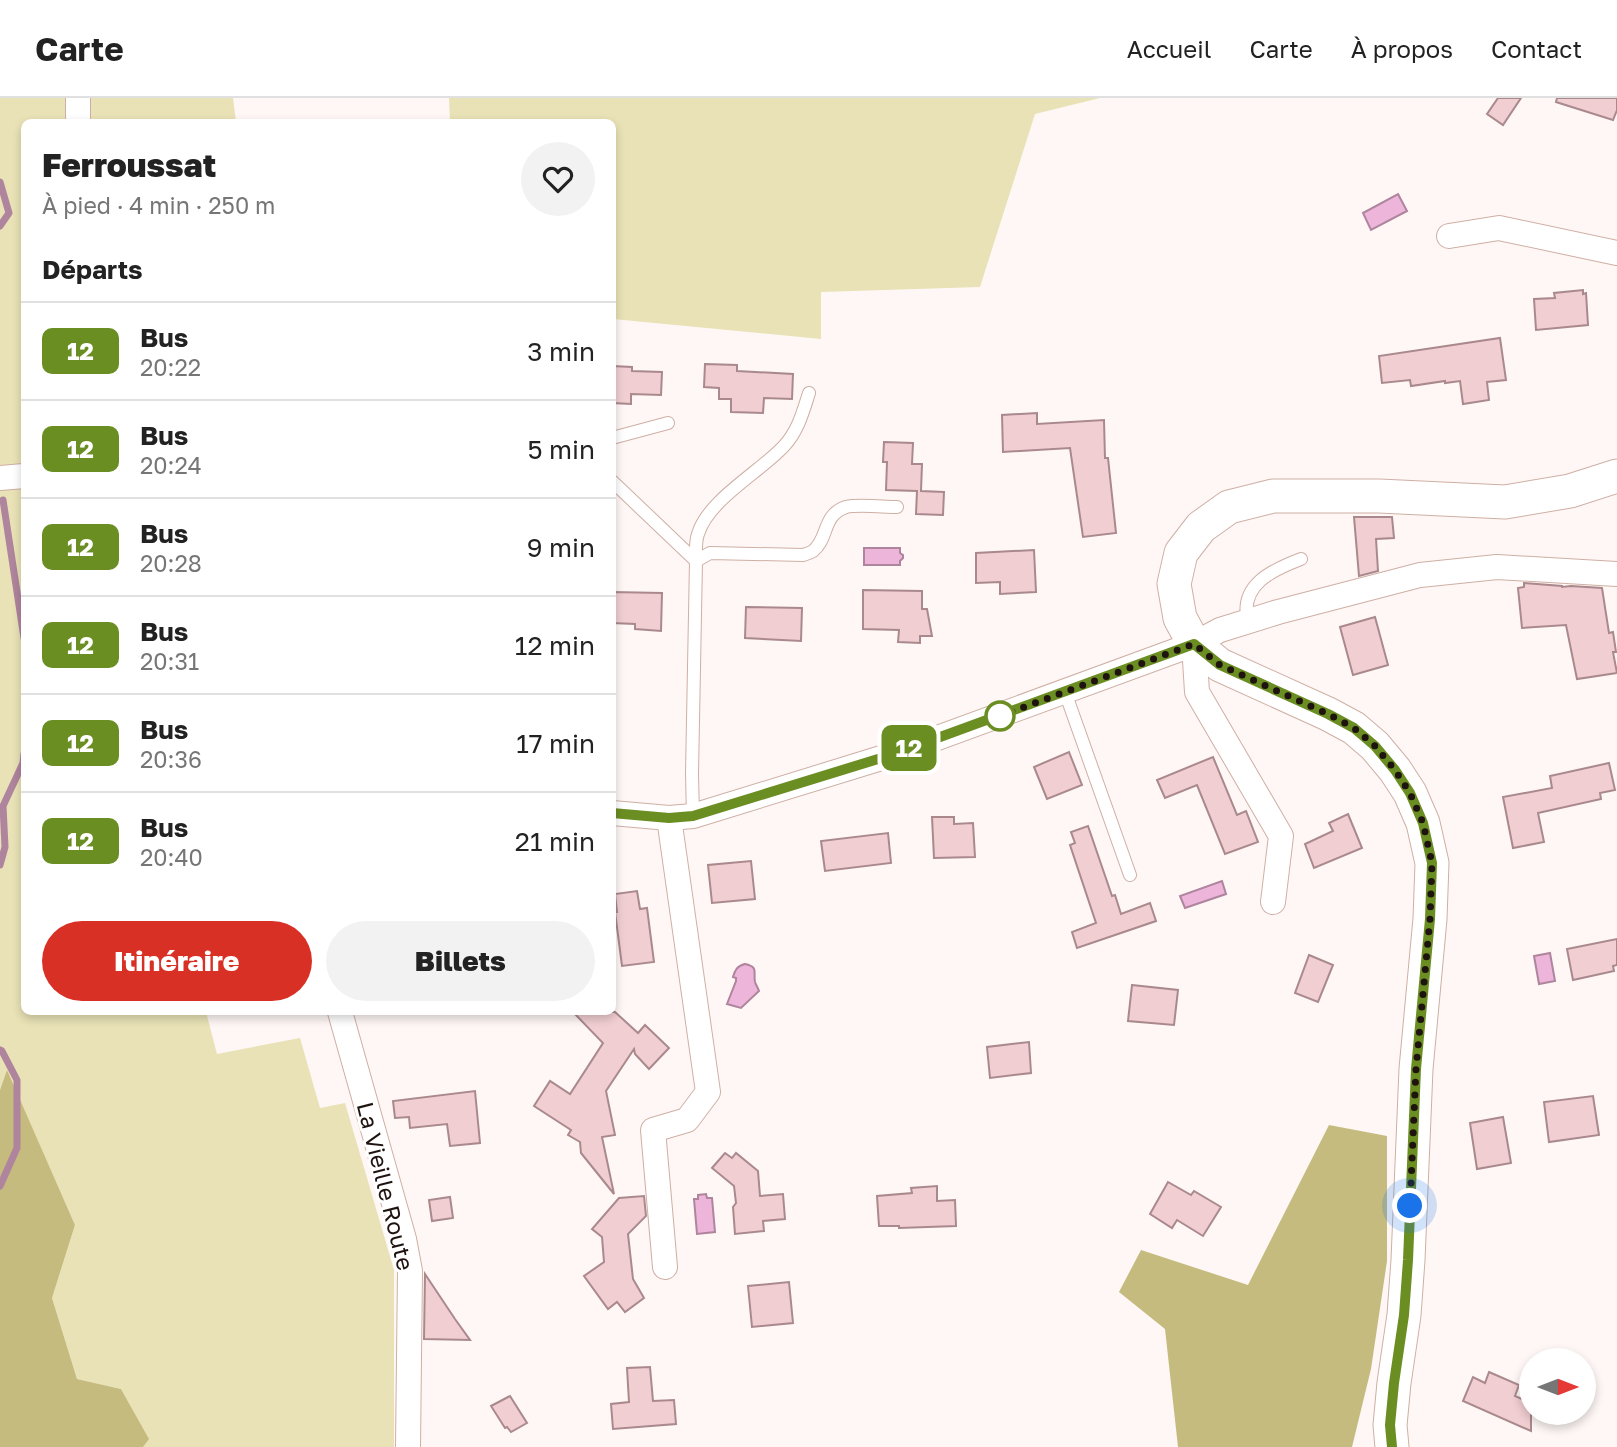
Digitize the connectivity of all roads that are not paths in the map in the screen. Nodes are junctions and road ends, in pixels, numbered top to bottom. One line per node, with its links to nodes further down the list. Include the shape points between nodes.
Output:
1 (78, 98): 2 (street)
2 (78, 119)
3 (1450, 236): 4 (street, via 1499,228)
4 (1617, 253)
5 (809, 393): 14 (lane, via 798,427 785,446 718,503 705,520 698,535)
6 (668, 423): 7 (lane)
7 (616, 437)
8 (1617, 475): 17 (main road, via 1570,491 1504,502 1273,496 1229,507 1201,527 1181,553 1174,584 1180,618)
9 (21, 476): 10 (street)
10 (0, 478)
11 (616, 485): 14 (lane)
12 (897, 507): 14 (lane, via 848,506 828,521 814,550 803,555 710,553)
13 (1301, 559): 16 (lane, via 1259,580 1246,602)
14 (696, 561): 20 (lane, via 692,774)
15 (1617, 574): 16 (street, via 1497,567 1420,575)
16 (1248, 621): 17 (street)
17 (1194, 644): 18 (street); 22 (street, via 1197,692 1281,836); 26 (main road, via 1220,665 1354,728 1395,770 1423,823 1432,863 1430,919 1416,1069 1404,1315 1390,1425)
18 (1065, 692): 20 (street, via 891,755); 21 (lane)
19 (616, 813): 20 (street)
20 (681, 817): 24 (street, via 708,1092 687,1120 653,1130)
21 (1130, 875)
22 (1273, 902)
23 (341, 1015): 25 (street, La Vieille Route, via 410,1271)
24 (665, 1266)
25 (408, 1447)
26 (1392, 1447)

